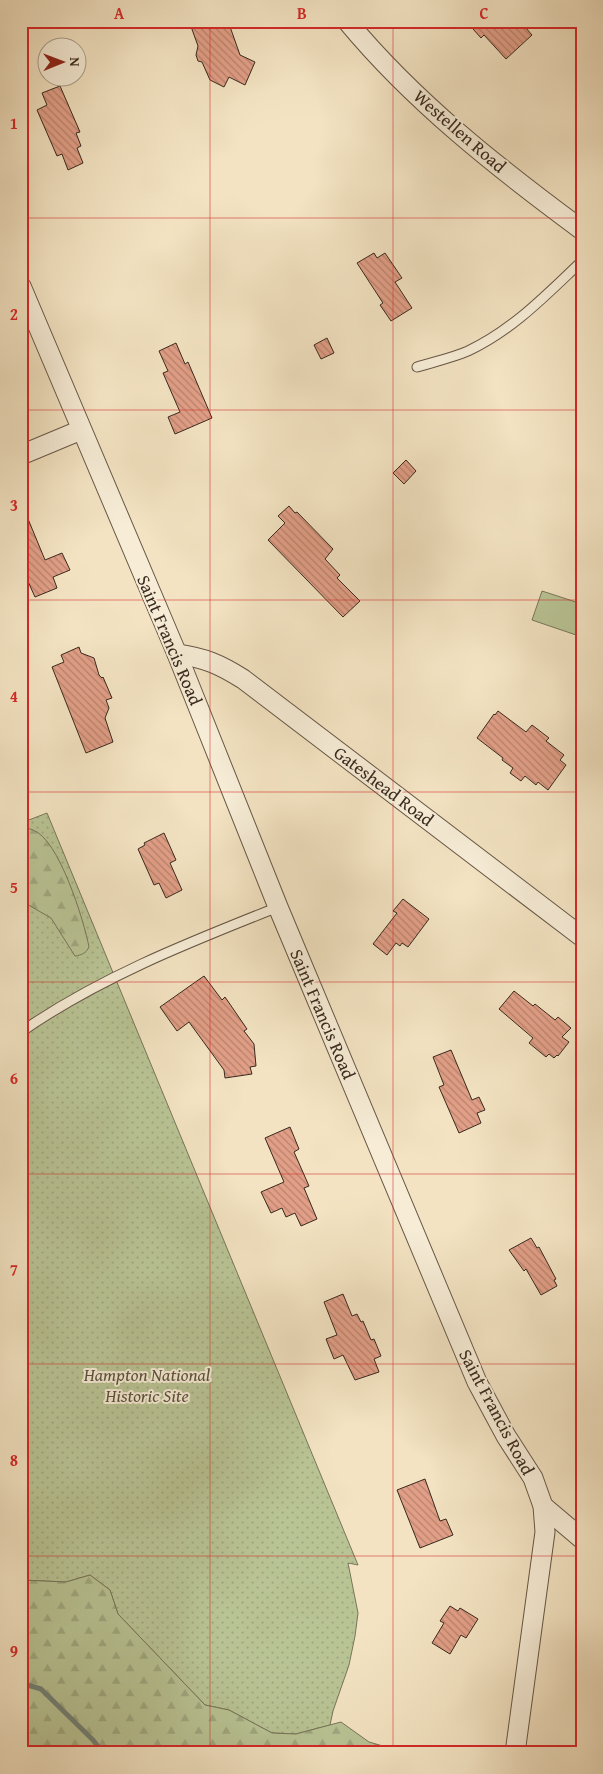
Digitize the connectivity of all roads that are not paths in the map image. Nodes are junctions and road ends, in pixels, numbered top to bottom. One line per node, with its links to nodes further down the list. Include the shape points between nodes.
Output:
1 (347, 21): 2 (street, Westellen Road, via 413,92 443,119)
2 (582, 230)
3 (582, 261): 5 (lane, via 525,315 490,338 467,351)
4 (21, 286): 6 (street, Saint Francis Road)
5 (417, 367)
6 (81, 430): 7 (street); 8 (street, Saint Francis Road)
7 (21, 455)
8 (177, 654): 9 (street, Saint Francis Road); 10 (street, Gateshead Road, via 202,658 244,679)
9 (278, 907): 11 (lane, via 199,938 107,980); 12 (street, Saint Francis Road, via 477,1382 533,1478)
10 (582, 937)
11 (21, 1032)
12 (543, 1506): 13 (street); 14 (street, Saint Francis Road, via 545,1532)
13 (582, 1539)
14 (515, 1753)

